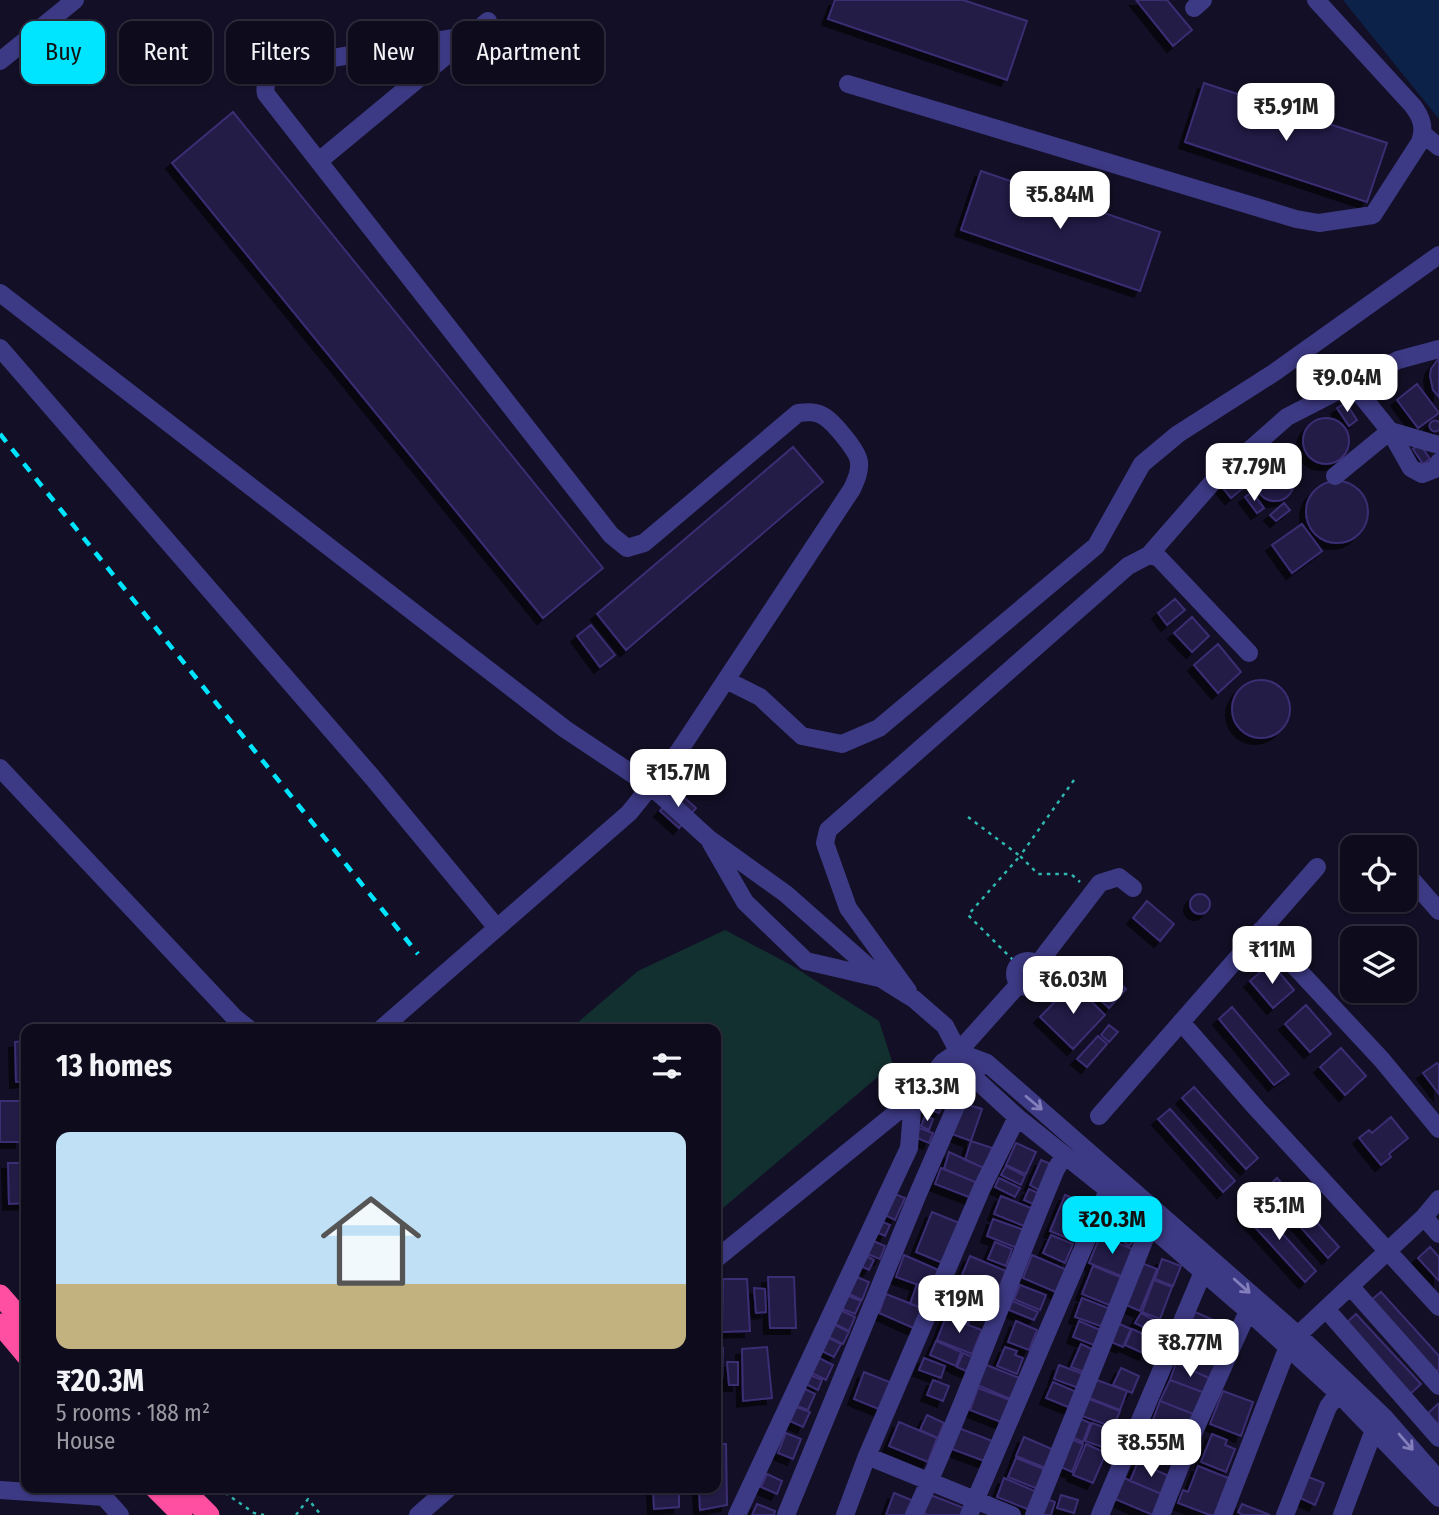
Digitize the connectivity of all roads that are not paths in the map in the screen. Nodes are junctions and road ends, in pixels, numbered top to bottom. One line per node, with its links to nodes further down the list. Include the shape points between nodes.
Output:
1 (75, 0): 5 (street)
2 (1316, 0): 7 (street, via 1420,114)
3 (452, 38): 9 (street, via 276,70 267,81 266,94)
4 (452, 51): 9 (street)
5 (0, 61)
6 (848, 84): 7 (street, via 1318,223 1373,215)
7 (1423, 134): 8 (street)
8 (1439, 147)
9 (319, 161): 21 (street, via 611,535 627,548 643,543 798,414 825,416 854,449 859,472 852,488)
10 (1439, 255): 21 (street, via 1275,372 1178,434 1142,464 1096,546 879,728 842,744 802,736 760,697)
11 (0, 293): 23 (street, via 565,729)
12 (0, 348): 29 (street)
13 (1439, 349): 14 (street, via 1398,360)
14 (1352, 384): 15 (street); 19 (street, via 1287,416 1211,484)
15 (1390, 431): 16 (street); 17 (street, via 1411,468 1422,474); 18 (street)
16 (1439, 445)
17 (1439, 462)
18 (1335, 476)
19 (1149, 555): 20 (street, via 1159,558); 34 (street, via 1128,566 828,830 825,843 848,908)
20 (1249, 653)
21 (726, 680): 23 (street)
22 (0, 768): 36 (street)
23 (652, 787): 24 (street); 29 (street, via 629,813)
24 (708, 838): 32 (street, via 786,894); 32 (street, via 745,902 806,961)
25 (1317, 867): 30 (street)
26 (1417, 886): 28 (street)
27 (1133, 888): 31 (street, via 1118,877 1100,883)
28 (1439, 911)
29 (497, 928): 37 (street)
30 (1261, 930): 35 (street); 44 (street, via 1382,1060)
31 (1037, 964): 33 (street, via 1041,977 1036,984); 33 (street, via 1018,965 1015,977)
32 (882, 979): 34 (street)
33 (1019, 984): 38 (street)
34 (914, 999): 38 (street, via 945,1026)
35 (1181, 1022): 42 (street); 51 (street)
36 (243, 1024)
37 (387, 1024)
38 (958, 1052): 39 (street); 40 (street); 41 (street, via 943,1062)
39 (988, 1063): 40 (street); 46 (street, one-way to 46, via 1067,1131)
40 (970, 1074): 43 (street); 83 (street)
41 (913, 1099): 52 (street); 82 (street, via 909,1148)
42 (1099, 1116)
43 (1017, 1117): 45 (street); 67 (street)
44 (1439, 1129)
45 (1064, 1156): 46 (street); 68 (street)
46 (1113, 1184): 49 (street); 61 (street, one-way to 61); 77 (street)
47 (1439, 1199): 48 (street)
48 (1424, 1217): 50 (street); 51 (street)
49 (1150, 1227): 53 (street); 87 (street)
50 (1439, 1234)
51 (1388, 1250): 54 (street); 56 (street)
52 (721, 1255)
53 (1203, 1272): 58 (street); 88 (street)
54 (1350, 1286): 57 (street); 63 (street)
55 (0, 1295): 59 (highway)
56 (1439, 1307)
57 (1326, 1310): 61 (street); 66 (street)
58 (1248, 1311): 61 (street); 89 (street)
59 (21, 1319)
60 (0, 1324): 62 (highway)
61 (1292, 1342): 64 (street); 65 (street); 90 (street)
62 (21, 1349)
63 (1439, 1386)
64 (1338, 1393): 65 (street); 91 (street, via 1328,1407)
65 (1379, 1424): 69 (street, one-way to 69); 76 (street); 92 (street)
66 (1439, 1438)
67 (867, 1456): 68 (street); 84 (street)
68 (930, 1480): 77 (street); 85 (street)
69 (1439, 1480)
70 (0, 1490): 71 (street)
71 (21, 1491)
72 (45, 1493): 78 (street, via 104,1497)
73 (160, 1493): 79 (highway)
74 (187, 1493): 80 (highway)
75 (443, 1493): 81 (street)
76 (1439, 1498)
77 (972, 1507): 86 (street)
78 (120, 1515)
79 (182, 1515)
80 (209, 1515)
81 (418, 1515)
82 (737, 1515)
83 (786, 1515)
84 (845, 1515)
85 (914, 1515)
86 (1012, 1515)
87 (1034, 1515)
88 (1100, 1515)
89 (1161, 1515)
90 (1223, 1515)
91 (1285, 1515)
92 (1342, 1515)

